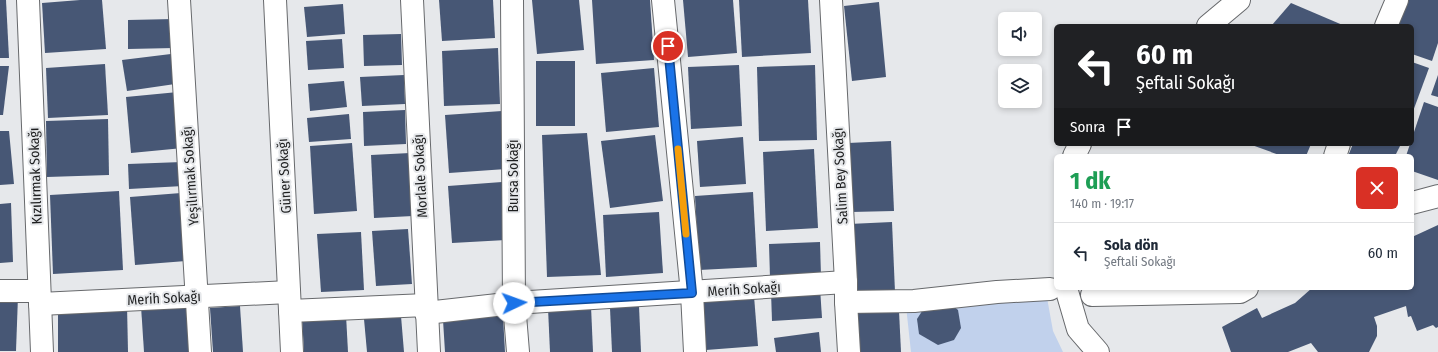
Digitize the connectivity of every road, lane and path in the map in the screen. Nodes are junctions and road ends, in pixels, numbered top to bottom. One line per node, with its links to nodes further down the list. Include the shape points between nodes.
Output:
1 (28, 0): 22 (street, Kızılırmak Sokağı)
2 (179, 0): 21 (street, Yeşilırmak Sokağı)
3 (275, 0): 23 (street, Güner Sokağı)
4 (412, 0): 25 (street, Morlale Sokağı)
5 (512, 0): 24 (street, Bursa Sokağı)
6 (663, 0): 19 (street)
7 (831, 0): 18 (street, Salim Bey Sokağı)
8 (1239, 0): 10 (street)
9 (1397, 0): 11 (street)
10 (1210, 24)
11 (1387, 24)
12 (1438, 196): 13 (street)
13 (1414, 202)
14 (1054, 288): 18 (street, Merih Sokağı, via 914,301)
15 (1059, 290): 33 (street, via 1078,329)
16 (1244, 290): 20 (street)
17 (0, 291): 22 (street, Merih Sokağı)
18 (846, 292): 19 (street, Merih Sokağı); 32 (street, Salim Bey Sokağı)
19 (692, 293): 24 (street, Merih Sokağı); 31 (street)
20 (1092, 295)
21 (197, 296): 22 (street, Merih Sokağı); 23 (street, Merih Sokağı); 27 (street, Yeşilırmak Sokağı)
22 (39, 297): 26 (street, Kızılırmak Sokağı)
23 (290, 301): 25 (street, Merih Sokağı); 28 (street, Güner Sokağı)
24 (514, 303): 25 (street, Merih Sokağı); 30 (street, Bursa Sokağı)
25 (426, 309): 29 (street, Morlale Sokağı)
26 (42, 352)
27 (200, 352)
28 (292, 352)
29 (429, 352)
30 (518, 352)
31 (695, 352)
32 (849, 352)
33 (1098, 352)

